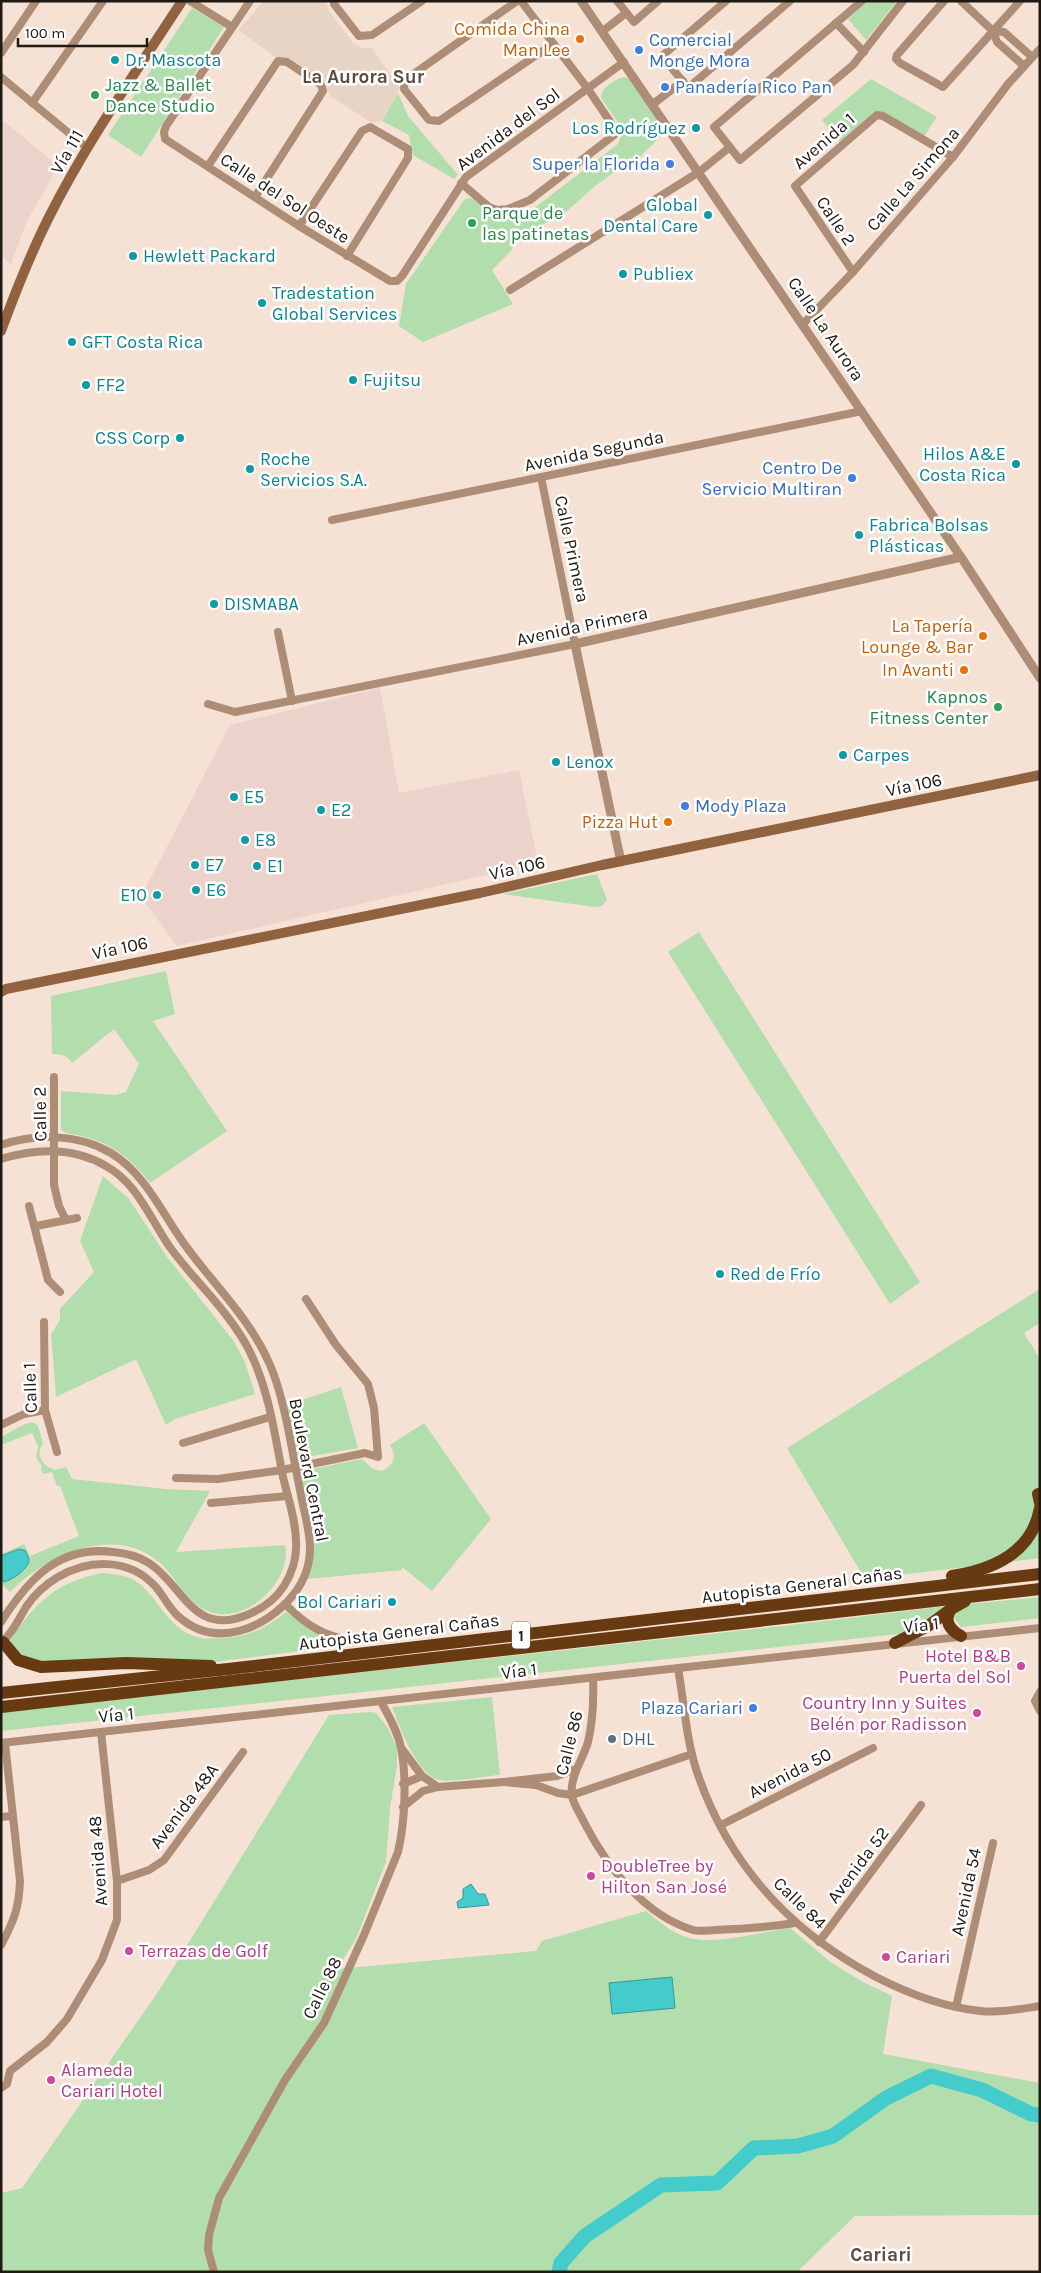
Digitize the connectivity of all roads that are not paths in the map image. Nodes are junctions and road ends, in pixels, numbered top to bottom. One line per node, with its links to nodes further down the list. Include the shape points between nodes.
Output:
1 (36, 1): 28 (street)
2 (103, 1): 35 (street)
3 (182, 1): 38 (main road, Vía 111)
4 (190, 1): 22 (street)
5 (250, 1): 22 (street)
6 (334, 1): 7 (street, via 359,36 372,35)
7 (422, 1)
8 (517, 1): 25 (street, via 405,80 404,89 429,120 439,121)
9 (522, 1): 25 (street)
10 (581, 1): 23 (street, Calle La Aurora)
11 (617, 1): 20 (street)
12 (658, 1): 20 (street, via 634,22)
13 (726, 1): 33 (street, via 662,56)
14 (790, 1): 33 (street, via 688,88)
15 (862, 1): 21 (street)
16 (903, 1): 27 (street)
17 (944, 1): 24 (street, via 897,55 900,63 943,88)
18 (961, 1): 24 (street)
19 (1020, 1): 24 (street)
20 (626, 13): 23 (street)
21 (836, 23): 27 (street); 37 (street, via 714,127)
22 (232, 27): 40 (street, Calle del Sol Oeste, via 164,132 165,139)
23 (603, 31): 30 (street, Calle La Aurora)
24 (993, 31): 29 (street, via 1004,32); 31 (street, via 997,42)
25 (554, 44): 34 (street)
26 (1040, 49): 29 (street, Calle La Simona)
27 (864, 52): 37 (street, via 853,65 740,160)
28 (1, 53)
29 (1032, 57): 31 (street, Calle La Simona)
30 (624, 62): 34 (street, Avenida del Sol); 36 (street, Calle La Aurora)
31 (1024, 66): 39 (street, Calle La Simona)
32 (1, 77): 35 (street)
33 (683, 81): 36 (street)
34 (588, 89): 42 (street, Avenida del Sol, via 474,170); 42 (street, via 615,129 614,135 545,189 519,205 498,210 489,207)
35 (32, 103): 38 (street)
36 (653, 104): 41 (street, Calle La Aurora)
37 (730, 147): 41 (street)
38 (87, 148): 51 (main road, Vía 111, via 48,217)
39 (953, 157): 43 (street, Avenida 1, via 883,116 873,118); 47 (street, Calle La Simona)
40 (208, 166): 44 (street, Calle del Sol Oeste); 44 (street, via 278,61 287,62 321,85 323,91)
41 (699, 172): 49 (street); 50 (street, Calle La Aurora)
42 (461, 183): 48 (street, Avenida del Sol, via 402,276 397,281)
43 (795, 186): 47 (street, Calle 2)
44 (255, 196): 45 (street, Calle del Sol Oeste)
45 (299, 226): 46 (street, Calle del Sol Oeste); 46 (street, via 362,131 370,127 392,138 408,149 408,158)
46 (346, 256): 48 (street, Calle del Sol Oeste)
47 (853, 272): 50 (street, Calle La Simona)
48 (390, 281)
49 (510, 290)
50 (802, 324): 52 (street, Calle La Aurora)
51 (1, 331)
52 (862, 412): 53 (street, Avenida Segunda); 55 (street, Calle La Aurora)
53 (541, 477): 54 (street, Avenida Segunda); 57 (street, Calle Primera)
54 (332, 520)
55 (961, 557): 57 (street, Avenida Primera); 58 (street, Calle La Aurora)
56 (278, 632): 59 (street)
57 (575, 644): 59 (street, Avenida Primera); 62 (street, Calle Primera)
58 (1040, 678)
59 (292, 701): 60 (street, Avenida Primera, via 235,712)
60 (208, 704)
61 (1040, 775): 62 (main road, Vía 106)
62 (620, 862): 63 (main road, Vía 106, via 16,986)
63 (1, 992)
64 (54, 1077): 65 (street, Calle 2)
65 (55, 1136): 66 (street, Boulevard Central); 67 (street, Calle 2); 75 (street, Boulevard Central, via 98,1146 132,1170 196,1260)
66 (1, 1145)
67 (55, 1151): 68 (street, Boulevard Central); 71 (street, Calle 2, via 54,1186); 76 (street, Boulevard Central, via 77,1154 105,1165 126,1182 178,1258)
68 (1, 1159)
69 (29, 1206): 72 (street)
70 (77, 1218): 71 (street)
71 (66, 1220): 72 (street)
72 (36, 1226): 73 (street, via 48,1280)
73 (60, 1292)
74 (306, 1299): 83 (street, via 336,1345 368,1384 374,1408 378,1457 366,1453)
75 (238, 1310): 76 (street); 83 (street, Boulevard Central, via 256,1337 274,1375)
76 (228, 1316): 79 (street, Boulevard Central, via 256,1364)
77 (44, 1322): 78 (street, Calle 1)
78 (45, 1410): 80 (street, via 24,1414); 82 (street, Calle 1)
79 (270, 1417): 81 (street); 84 (street, Boulevard Central)
80 (1, 1425)
81 (183, 1443)
82 (57, 1452)
83 (295, 1467): 84 (street); 94 (street, Boulevard Central, via 310,1550 304,1575)
84 (282, 1470): 85 (street, via 218,1479); 86 (street, Boulevard Central)
85 (176, 1478)
86 (288, 1496): 87 (street); 92 (street, Boulevard Central, via 296,1550)
87 (211, 1503)
88 (1040, 1508): 100 (highway, via 1033,1529 1021,1546 1006,1560 985,1570)
89 (107, 1551): 90 (street); 96 (street, Boulevard Central, via 130,1554 146,1561 164,1575 188,1604 212,1619 241,1618); 99 (street, Boulevard Central, via 81,1553 51,1566 19,1594)
90 (107, 1563): 97 (street, Boulevard Central, via 141,1575 158,1590 178,1616 208,1633 244,1631); 104 (street, Boulevard Central, via 69,1572 43,1588 30,1601 14,1630)
91 (1040, 1574): 100 (highway, Autopista General Cañas / 1)
92 (283, 1587): 94 (street); 96 (street, Boulevard Central)
93 (1040, 1589): 95 (highway, Autopista General Cañas / 1)
94 (293, 1595): 97 (street, Boulevard Central)
95 (974, 1596): 98 (highway); 112 (highway, Autopista General Cañas / 1)
96 (271, 1601): 97 (street)
97 (282, 1607): 103 (street, via 316,1630)
98 (951, 1609): 102 (highway, via 948,1624); 105 (highway, via 928,1626)
99 (1, 1622)
100 (636, 1622): 107 (highway, Autopista General Cañas / 1)
101 (1040, 1628): 102 (street, Vía 1)
102 (961, 1636): 105 (street, Vía 1)
103 (351, 1640)
104 (2, 1643): 107 (highway, via 18,1660 41,1667 112,1663 192,1664)
105 (895, 1643): 106 (street, Vía 1)
106 (678, 1668): 108 (street, Vía 1); 119 (street, Calle 84)
107 (228, 1669): 110 (highway, Autopista General Cañas / 1)
108 (593, 1678): 111 (street, Vía 1); 120 (street, Calle 86, via 591,1726)
109 (1040, 1692): 113 (street, via 1035,1701)
110 (1, 1693)
111 (381, 1702): 114 (street, Vía 1); 116 (street, Calle 88)
112 (1, 1707)
113 (1040, 1711)
114 (101, 1732): 115 (street, Vía 1); 132 (street, Avenida 48)
115 (3, 1743): 128 (street)
116 (401, 1747): 121 (street); 123 (street, Calle 88)
117 (873, 1748): 130 (street, Avenida 50)
118 (243, 1752): 132 (street, Avenida 48A, via 164,1860 149,1870)
119 (692, 1754): 125 (street); 130 (street, Calle 84)
120 (576, 1769): 122 (street, via 558,1776); 125 (street, Calle 86)
121 (422, 1776): 123 (street); 124 (street)
122 (504, 1782): 124 (street); 125 (street, via 536,1785)
123 (403, 1784): 127 (street, Calle 88)
124 (438, 1787): 127 (street, via 423,1791)
125 (572, 1795): 133 (street, Calle 86, via 588,1829 612,1867 662,1916 695,1931)
126 (921, 1805): 134 (street, Avenida 52)
127 (403, 1807): 141 (street, Calle 88, via 401,1838 388,1880 324,2023 284,2080 219,2198 209,2235 208,2250)
128 (12, 1816): 129 (street); 135 (street, via 20,1881 19,1903 16,1917)
129 (1, 1817)
130 (720, 1825): 133 (street, Calle 84, via 752,1876)
131 (993, 1842): 137 (street, Avenida 54)
132 (117, 1881): 139 (street, Avenida 48, via 117,1920 102,1960 67,2019 47,2042)
133 (795, 1923): 134 (street, Calle 84)
134 (820, 1942): 137 (street, Calle 84, via 854,1965 902,1990)
135 (1, 1944)
136 (1040, 2006): 137 (street, Calle 84, via 1000,2011)
137 (956, 2007)
138 (1, 2070): 139 (street)
139 (10, 2071): 140 (street, Avenida 48, via 7,2084)
140 (1, 2088)
141 (214, 2272)

